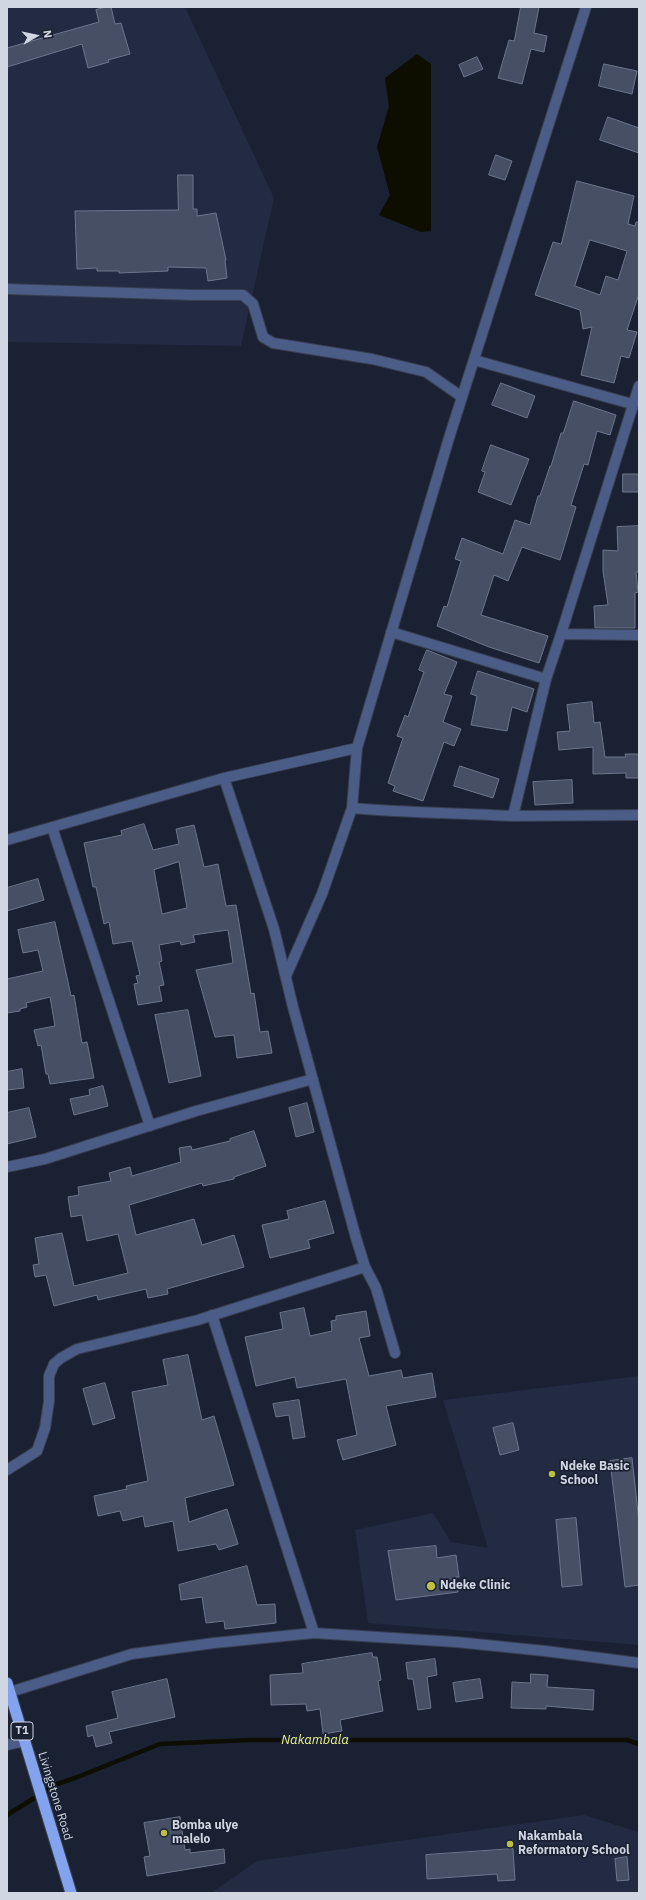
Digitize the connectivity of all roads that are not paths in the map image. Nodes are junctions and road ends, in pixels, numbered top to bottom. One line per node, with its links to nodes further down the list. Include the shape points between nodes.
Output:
1 (586, 7): 3 (street)
2 (7, 289): 5 (street, via 243,295 254,304 263,337 273,343 372,359 426,372)
3 (474, 360): 5 (street); 6 (street)
4 (639, 386): 6 (street)
5 (462, 397): 7 (street)
6 (632, 404): 8 (street)
7 (391, 632): 10 (street); 11 (street)
8 (561, 634): 9 (street); 10 (street)
9 (639, 635)
10 (546, 679): 15 (street)
11 (357, 748): 12 (street); 13 (street)
12 (224, 778): 16 (street); 18 (street, via 274,930)
13 (352, 808): 15 (street); 18 (street, via 322,894)
14 (639, 815): 15 (street)
15 (514, 816)
16 (52, 827): 17 (street); 20 (street)
17 (7, 840)
18 (286, 976): 19 (street)
19 (313, 1079): 20 (street); 22 (street)
20 (150, 1126): 21 (street, via 45,1159)
21 (7, 1167)
22 (365, 1267): 23 (street); 24 (street, via 376,1288)
23 (212, 1315): 25 (street, via 77,1349 61,1358 54,1364 49,1376 45,1428 36,1451); 26 (street)
24 (395, 1353)
25 (7, 1470)
26 (314, 1633): 27 (street, via 456,1642); 28 (street, via 132,1654)
27 (639, 1663)
28 (8, 1688): 29 (highway, Livingstone Road / T1)
29 (25, 1741): 30 (street); 31 (highway, Livingstone Road / T1)
30 (7, 1745)
31 (71, 1893)

